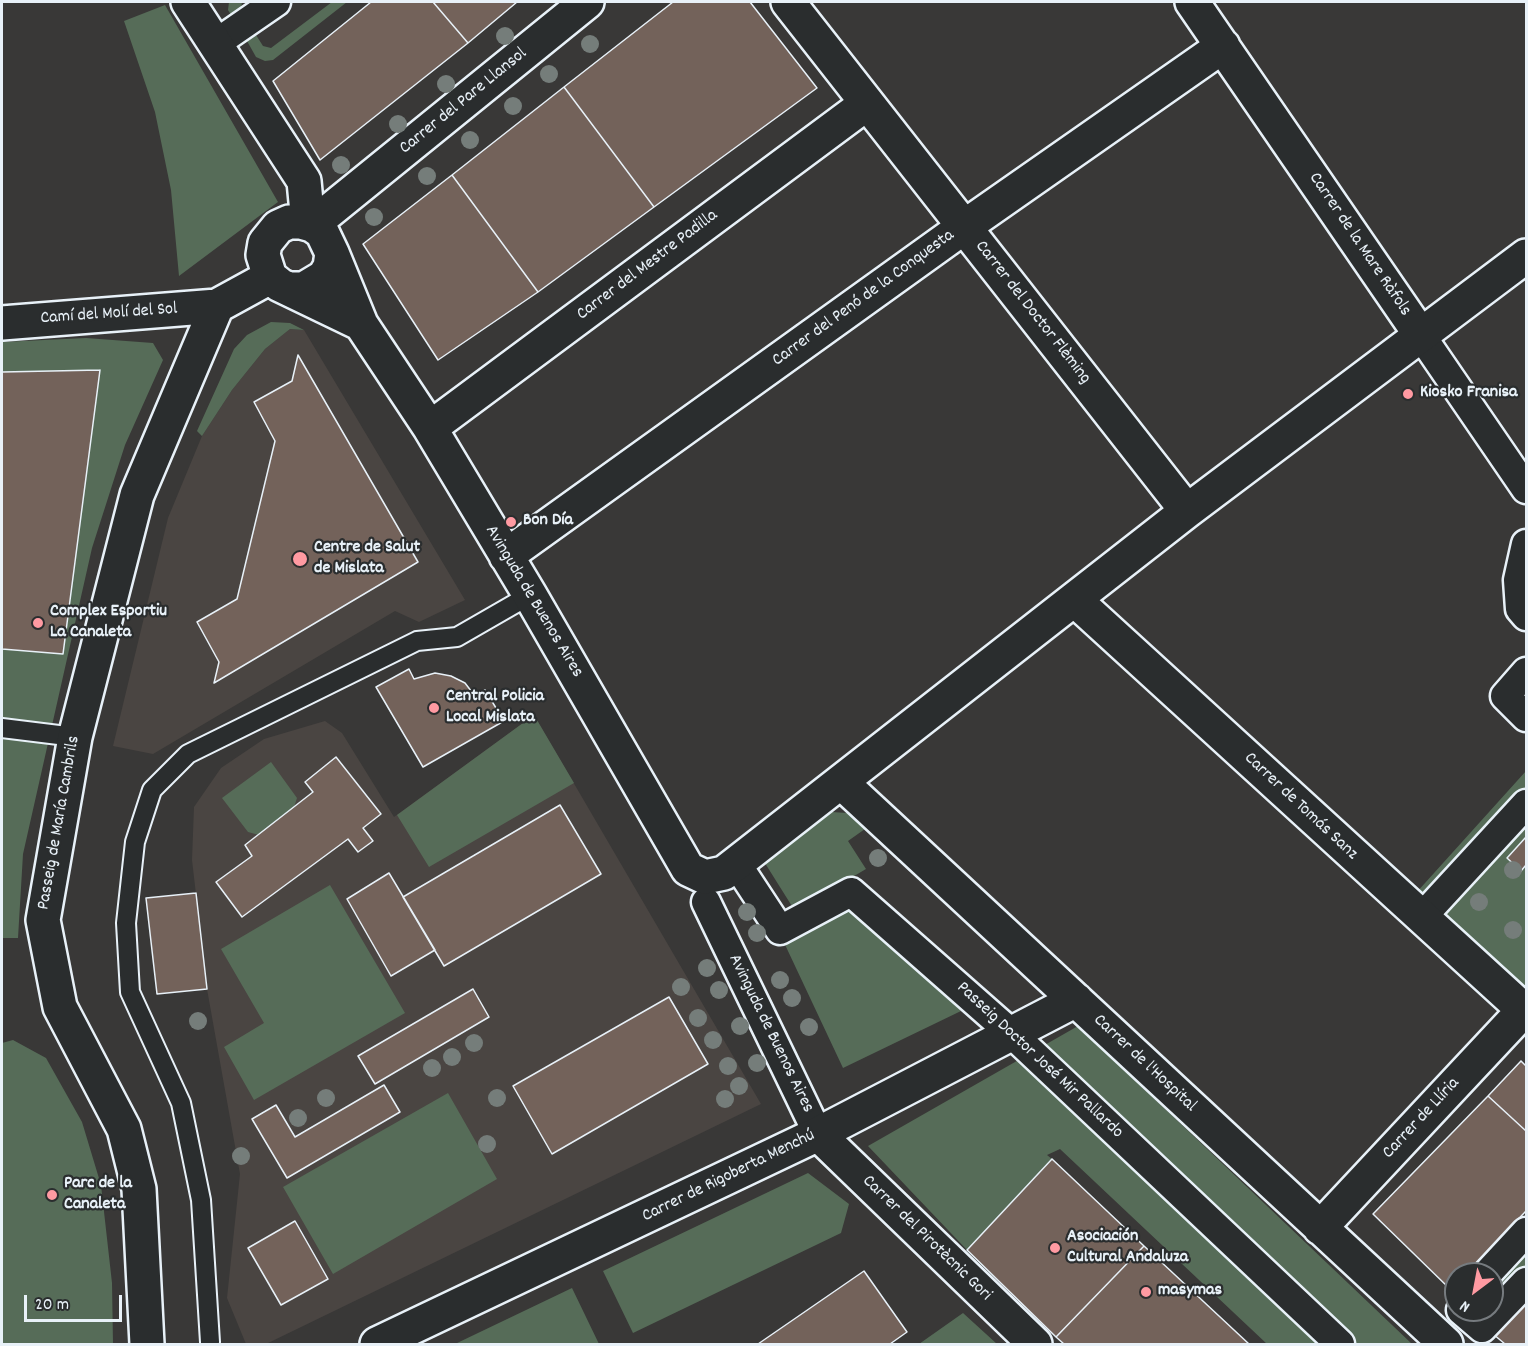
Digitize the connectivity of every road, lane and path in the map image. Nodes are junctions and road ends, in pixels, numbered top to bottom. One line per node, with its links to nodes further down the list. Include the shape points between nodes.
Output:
1 (188, 2): 6 (street)
2 (276, 2): 6 (street)
3 (587, 2): 10 (street, Carrer del Pare Llansol, via 340,202)
4 (788, 2): 8 (street, Carrer del Doctor Flèming)
5 (1192, 2): 7 (street, Carrer de la Mare Ràfols)
6 (215, 44): 10 (street, via 304,181)
7 (1223, 46): 9 (street, Carrer del Penó de la Conquesta); 16 (street, Carrer de la Mare Ràfols)
8 (866, 104): 9 (street, Carrer del Doctor Flèming); 17 (street, Carrer del Mestre Padilla)
9 (964, 227): 19 (street, Carrer del Doctor Flèming); 21 (street, Carrer del Penó de la Conquesta)
10 (320, 236): 12 (street, via 324,277 304,289); 12 (street, via 289,222 270,235 262,255); 15 (street, Avinguda de Buenos Aires)
11 (1527, 256): 16 (street)
12 (281, 283): 13 (street); 15 (street)
13 (217, 306): 14 (street, Camí del Molí del Sol); 28 (street, Passeig de María Cambrils, via 137,495)
14 (2, 323)
15 (361, 324): 17 (street, Avinguda de Buenos Aires)
16 (1420, 334): 18 (street, Carrer de la Mare Ràfols); 19 (street)
17 (430, 428): 21 (street, Avinguda de Buenos Aires)
18 (1527, 489)
19 (1187, 511): 23 (street)
20 (1527, 544): 24 (street, via 1518,580 1520,609)
21 (506, 556): 22 (street, Avinguda de Buenos Aires)
22 (530, 596): 32 (street, Avinguda de Buenos Aires); 46 (lane, via 457,637 417,641 188,754 152,790 134,854 126,923 130,992 181,1103 201,1200)
23 (1076, 601): 29 (street); 33 (street, Carrer de Tomás Sanz)
24 (1527, 616)
25 (1527, 672): 26 (street, via 1505,696)
26 (1527, 717)
27 (2, 728): 28 (lane)
28 (75, 737): 48 (street, Passeig de María Cambrils, via 43,920 60,1007 124,1129 139,1189)
29 (842, 783): 31 (street); 34 (street, Carrer de l'Hospital)
30 (1527, 804): 33 (street)
31 (736, 863): 32 (street, via 724,873); 36 (street, Passeig Doctor José Mir Pallardo, via 780,930 851,892)
32 (700, 882): 37 (street, Avinguda de Buenos Aires)
33 (1421, 918): 35 (street, Carrer de Tomás Sanz)
34 (1076, 1000): 36 (street, Carrer de Rigoberta Menchú); 38 (street, Carrer de l'Hospital)
35 (1526, 1004): 38 (street, Carrer de Llíria)
36 (1011, 1033): 37 (street, Carrer de Rigoberta Menchú); 51 (street, Passeig Doctor José Mir Pallardo)
37 (818, 1134): 49 (street, Carrer de Rigoberta Menchú); 50 (street, Carrer del Pirotècnic Gori)
38 (1320, 1228): 47 (street, Carrer de l'Hospital)
39 (1527, 1232): 40 (street)
40 (1498, 1262)
41 (1527, 1282): 42 (street)
42 (1504, 1306)
43 (1458, 1322): 47 (street)
44 (1474, 1322): 45 (street, via 1482,1329)
45 (1489, 1322)
46 (210, 1342)
47 (1444, 1342)
48 (147, 1344)
49 (377, 1344)
50 (1035, 1344)
51 (1340, 1344)

